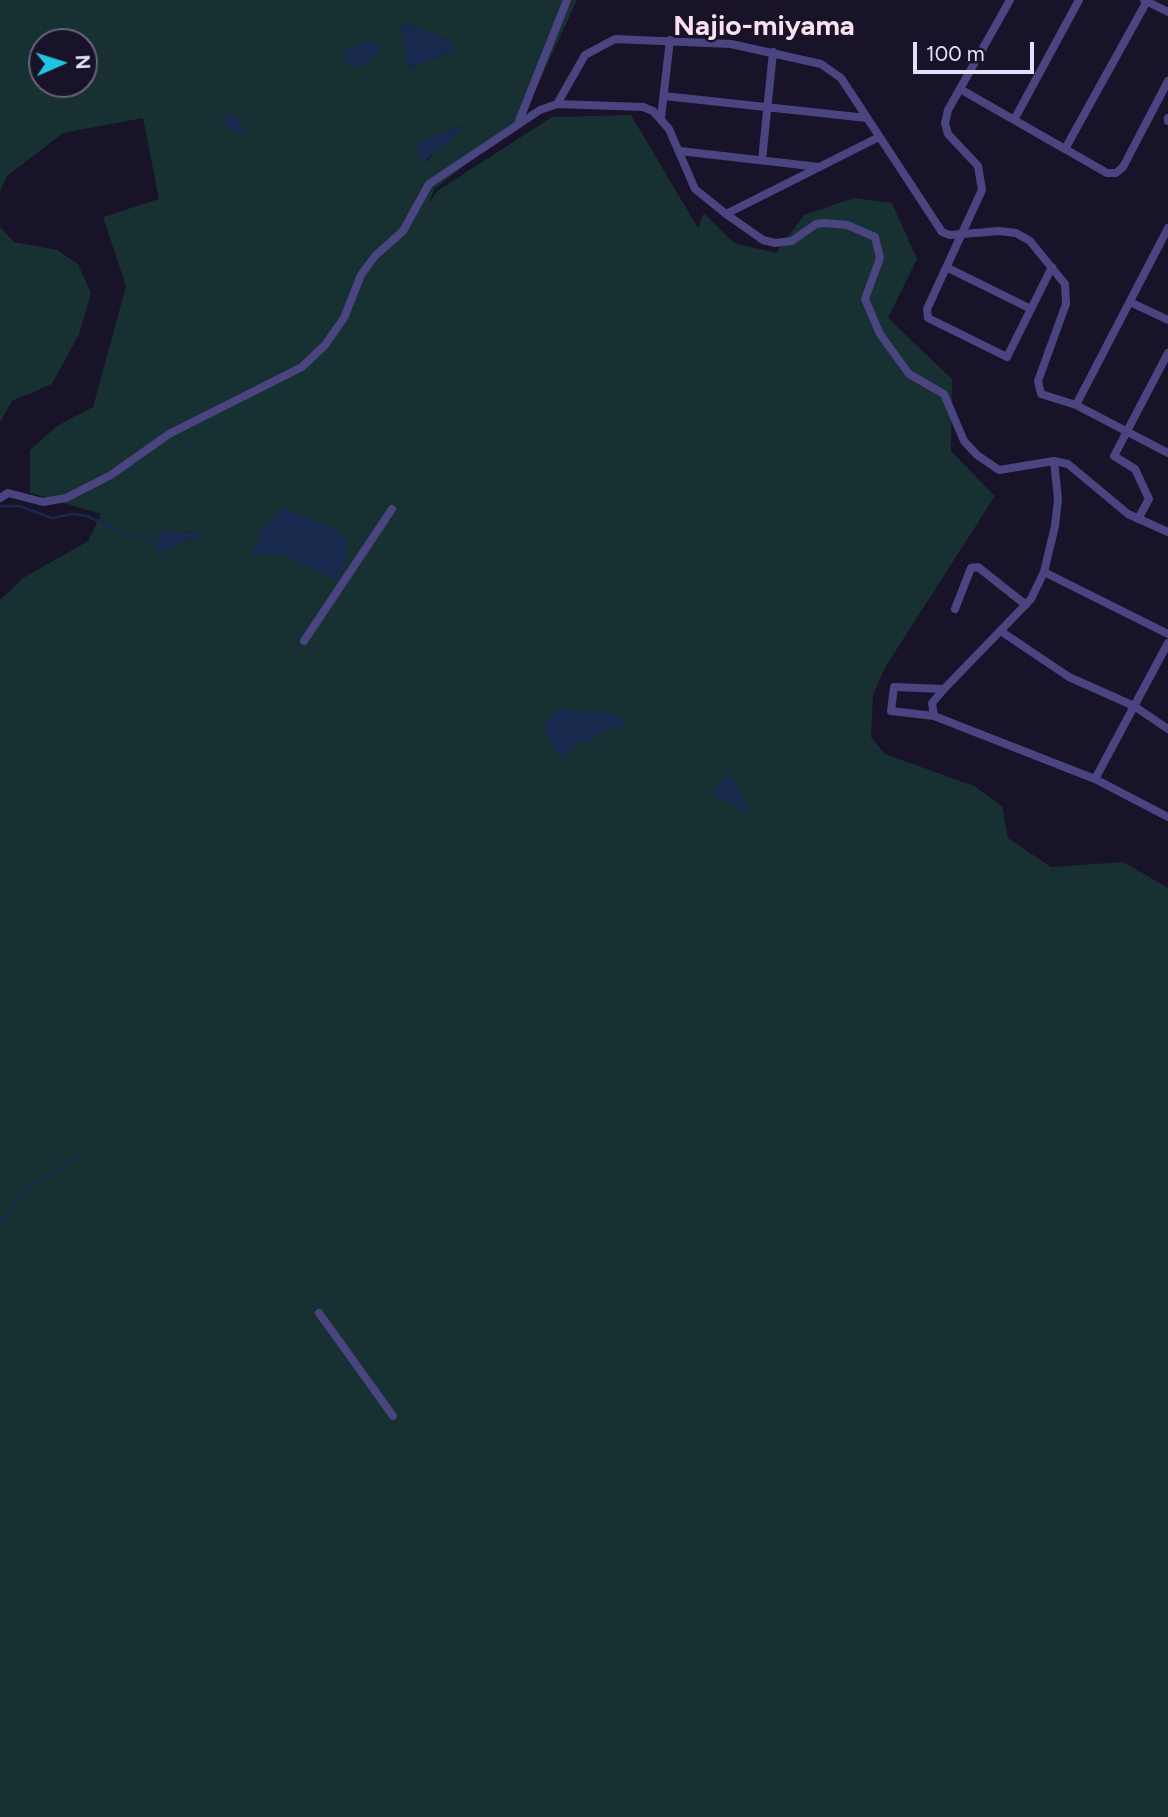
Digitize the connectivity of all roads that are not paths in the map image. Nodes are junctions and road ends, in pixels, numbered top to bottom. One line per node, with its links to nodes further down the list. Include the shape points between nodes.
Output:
1 (567, 0): 16 (street)
2 (1010, 0): 9 (street)
3 (1079, 0): 15 (street)
4 (1146, 1): 5 (street); 18 (street)
5 (1168, 12)
6 (670, 40): 7 (street); 10 (street); 11 (street, via 615,40 598,47 577,64)
7 (773, 52): 12 (street); 14 (street, via 811,60 831,70)
8 (1168, 81): 18 (street, via 1116,173 1107,173)
9 (960, 89): 15 (street); 24 (street, via 945,122 954,142 978,166 982,190)
10 (664, 96): 12 (street); 13 (street)
11 (556, 104): 13 (street, via 643,107); 16 (street)
12 (767, 107): 14 (street); 20 (street)
13 (660, 117): 19 (street)
14 (867, 118): 17 (street)
15 (1014, 120): 18 (street)
16 (519, 121): 35 (street, via 429,184 403,231 361,275 344,318 326,345 302,367 190,423 111,475 66,498 43,502 8,493)
17 (879, 137): 21 (street); 24 (street, via 942,232)
18 (1065, 149)
19 (680, 151): 20 (street); 22 (street, via 695,189)
20 (762, 160): 21 (street)
21 (818, 167): 22 (street)
22 (726, 214): 34 (street, via 754,235 775,243 792,240 825,223 847,225 875,237 880,258 865,299 880,334 909,374 944,394 964,442 999,470)
23 (1168, 228): 27 (street)
24 (964, 234): 25 (street, via 1016,233 1030,241); 26 (street)
25 (1052, 267): 28 (street); 31 (street, via 1065,284 1066,304 1038,381 1041,394)
26 (948, 268): 28 (street); 28 (street, via 926,309 928,318 1007,357)
27 (1130, 302): 29 (street); 31 (street)
28 (1031, 309)
29 (1168, 320)
30 (1168, 354): 32 (street)
31 (1076, 405): 32 (street)
32 (1126, 432): 33 (street); 37 (street, via 1114,456 1135,469 1149,499)
33 (1168, 453)
34 (1054, 461): 37 (street, via 1068,464); 39 (street, via 1058,499)
35 (0, 498)
36 (392, 509): 44 (street)
37 (1138, 519): 38 (street)
38 (1168, 532)
39 (1044, 572): 40 (street); 43 (street)
40 (1026, 604): 41 (street, via 978,567 971,568); 42 (street)
41 (955, 610)
42 (1002, 632): 46 (street); 47 (street, via 1069,677)
43 (1168, 635)
44 (304, 641)
45 (1168, 643): 47 (street)
46 (944, 689): 48 (street, via 932,703); 48 (street, via 894,687 891,711)
47 (1134, 706): 49 (street); 50 (street)
48 (934, 716): 50 (street)
49 (1168, 729)
50 (1096, 779): 51 (street)
51 (1168, 817)
52 (319, 1313): 53 (street)
53 (393, 1416)

